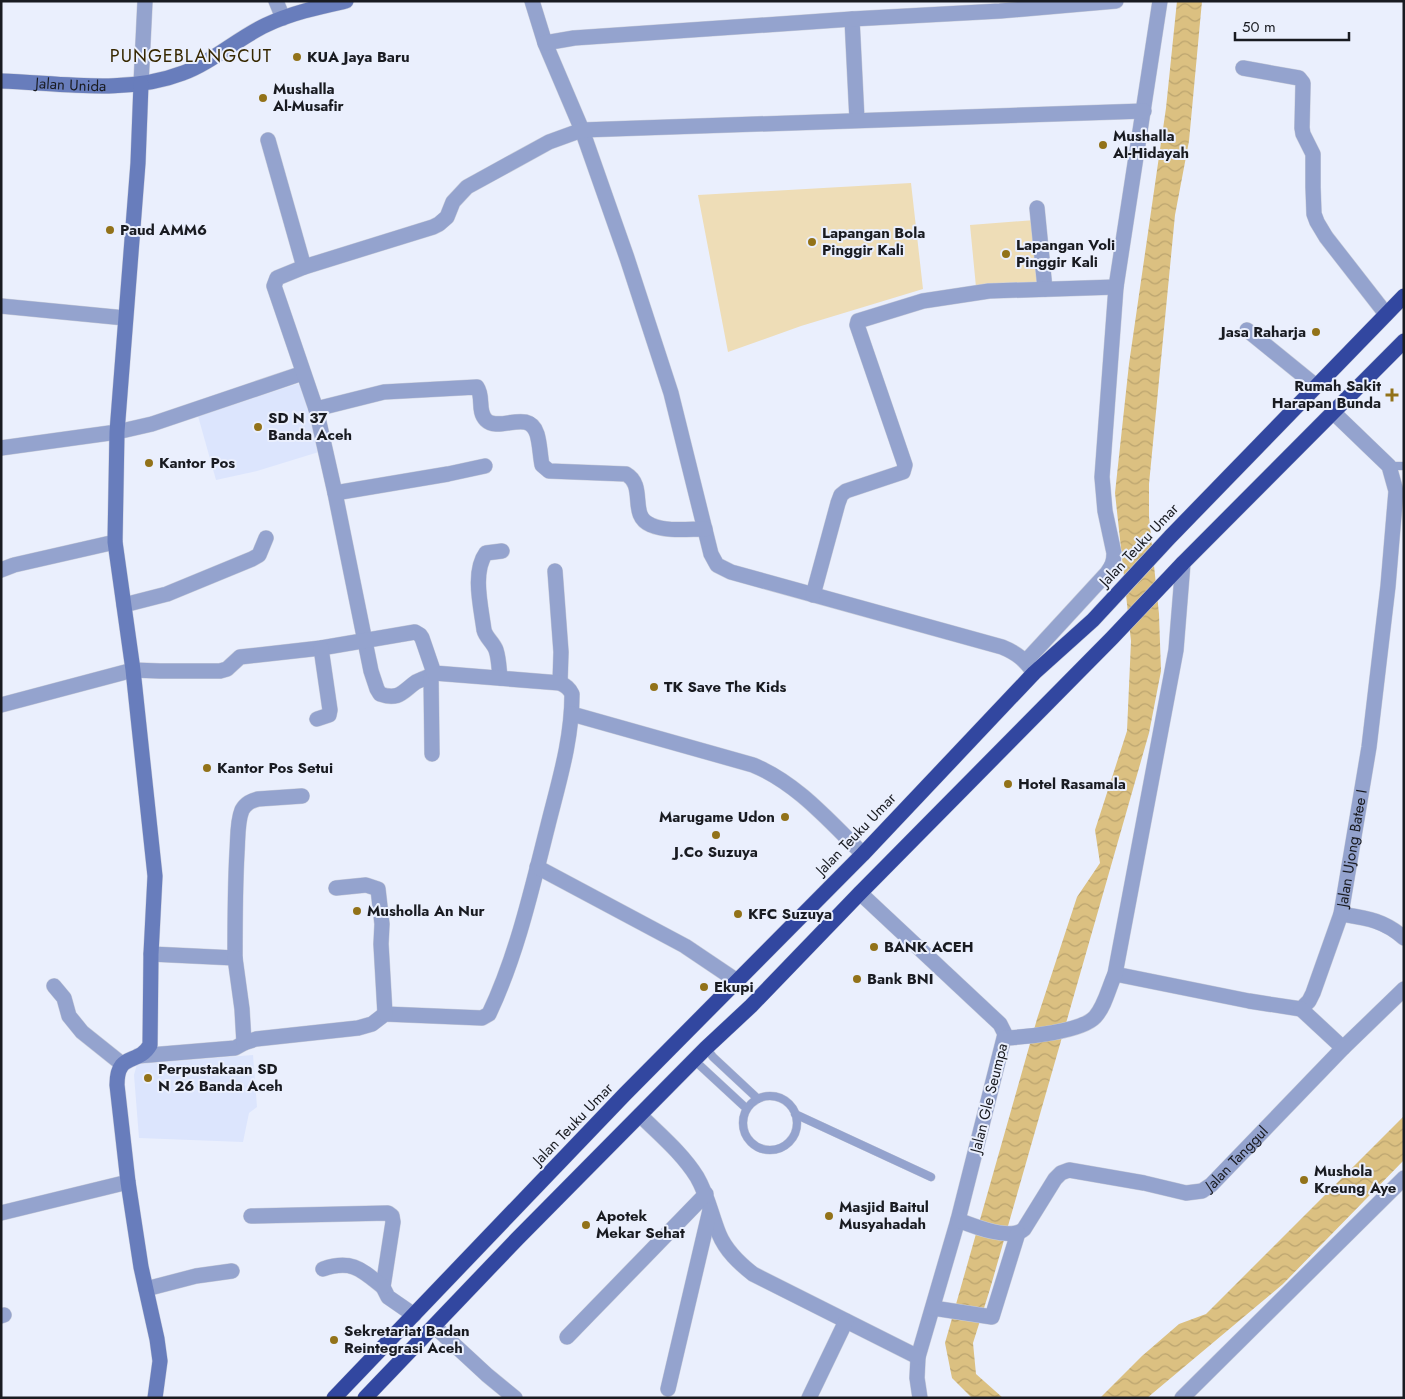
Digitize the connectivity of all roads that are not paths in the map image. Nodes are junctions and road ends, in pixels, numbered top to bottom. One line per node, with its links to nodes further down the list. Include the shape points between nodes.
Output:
1 (145, 1): 13 (street)
2 (276, 1): 8 (street)
3 (346, 1): 8 (street, Jalan Unida)
4 (532, 1): 10 (street)
5 (1116, 1): 7 (street)
6 (1160, 1): 14 (street)
7 (1000, 6): 9 (street)
8 (283, 18): 13 (street, Jalan Unida, via 250,33 184,73)
9 (852, 19): 10 (street, via 574,38); 15 (street)
10 (546, 43): 16 (street)
11 (1243, 68): 24 (street, via 1299,78 1303,83 1302,128 1314,154 1314,214 1326,237)
12 (1, 81): 13 (street, Jalan Unida, via 60,85)
13 (141, 84): 25 (street)
14 (1144, 111): 15 (street); 20 (street)
15 (857, 120): 16 (street)
16 (582, 130): 19 (street, via 549,142 468,187 453,202 446,217 433,227); 39 (street, via 628,258 671,393)
17 (268, 140): 19 (street)
18 (1037, 208): 21 (street)
19 (304, 267): 28 (street, via 282,274 274,282)
20 (1116, 287): 21 (street); 51 (street, via 1102,477 1104,511 1114,560)
21 (1046, 289): 47 (street, via 989,291 923,301 858,321 905,469 846,491 841,496)
22 (1404, 296): 24 (highway, Jalan Teuku Umar)
23 (1, 306): 25 (street)
24 (1386, 314): 29 (highway, Jalan Teuku Umar)
25 (126, 318): 32 (street)
26 (1247, 330): 29 (street)
27 (1404, 341): 31 (highway)
28 (303, 372): 30 (street); 32 (street, via 152,424)
29 (1316, 386): 38 (highway, Jalan Teuku Umar)
30 (316, 409): 37 (street); 39 (street, via 384,392 477,387 481,393 482,414 487,421 495,424 519,422 534,428 544,468 626,474 634,480 640,517 645,522 658,527)
31 (1334, 413): 35 (street); 41 (highway)
32 (117, 432): 33 (street); 42 (street)
33 (1, 448)
34 (485, 466): 37 (street)
35 (1396, 466): 36 (street)
36 (1400, 492): 65 (street, Jalan Ujong Batee I, via 1369,747)
37 (335, 494): 49 (street)
38 (1187, 519): 41 (highway); 51 (highway, Jalan Teuku Umar, via 1093,620)
39 (705, 530): 47 (street, via 717,566)
40 (266, 538): 48 (street, via 260,555 252,559 167,594)
41 (1208, 538): 44 (highway)
42 (115, 542): 45 (street); 48 (street)
43 (502, 551): 54 (street, via 486,553 480,560 478,571 484,630 497,652)
44 (1179, 568): 64 (highway); 69 (street, via 1176,650)
45 (1, 570)
46 (555, 571): 55 (street)
47 (813, 596): 51 (street, via 1002,647)
48 (124, 604): 52 (street)
49 (366, 640): 50 (street); 53 (street, via 415,632 420,634); 53 (street, via 371,670 380,694 394,697 403,694)
50 (321, 648): 52 (street, via 240,657 220,671); 58 (street, via 330,710 329,715)
51 (1030, 667): 61 (highway, Jalan Teuku Umar)
52 (132, 670): 56 (street); 67 (street, via 155,876)
53 (432, 674): 54 (street); 59 (street)
54 (500, 678): 55 (street)
55 (560, 683): 57 (street, via 572,694)
56 (1, 705)
57 (572, 714): 61 (street, via 769,772 797,791); 62 (street, via 568,745)
58 (316, 719)
59 (432, 754)
60 (302, 796): 68 (street, via 258,799 242,810 234,894)
61 (863, 854): 70 (highway, Jalan Teuku Umar)
62 (537, 866): 70 (street, via 685,946); 74 (street, via 516,941 489,1014 482,1018)
63 (336, 888): 74 (street, via 366,885 378,889)
64 (860, 893): 75 (street, Jalan Gle Seumpa, via 1000,1024); 77 (highway)
65 (1340, 914): 66 (street, via 1375,920); 73 (street, Jalan Ujong Batee I, via 1313,993)
66 (1404, 938)
67 (151, 954): 68 (street); 79 (street, via 150,1045)
68 (235, 958): 76 (street)
69 (1115, 974): 73 (street); 75 (street, via 1097,1014 1090,1021 1074,1028)
70 (737, 981): 100 (highway, Jalan Teuku Umar)
71 (54, 986): 81 (street, via 64,998 69,1016 82,1032)
72 (1404, 989): 78 (street, Jalan Tanggul)
73 (1301, 1009): 78 (street)
74 (385, 1014): 76 (street, via 372,1024 358,1028)
75 (1004, 1038): 93 (street, Jalan Gle Seumpa)
76 (244, 1043): 79 (street, via 235,1048)
77 (706, 1048): 80 (highway); 82 (lane)
78 (1343, 1048): 94 (street, Jalan Tanggul, via 1207,1188 1186,1193 1069,1170 1055,1179 1024,1229)
79 (138, 1056): 81 (street)
80 (694, 1060): 83 (lane); 85 (highway)
81 (122, 1064): 88 (street, via 118,1070 117,1085)
82 (758, 1099): 83 (lane); 84 (lane, via 765,1096 780,1098)
83 (747, 1109): 84 (lane, via 744,1131 753,1143 766,1149 788,1142 796,1129)
84 (795, 1114): 86 (lane)
85 (640, 1115): 89 (street, via 686,1160); 102 (highway)
86 (931, 1177)
87 (1404, 1178): 112 (street)
88 (128, 1182): 91 (street); 98 (street)
89 (706, 1194): 90 (street); 103 (street)
90 (710, 1209): 101 (street, via 719,1236 744,1267); 105 (street)
91 (1, 1213)
92 (251, 1216): 97 (street, via 388,1213 394,1222)
93 (964, 1223): 94 (street); 99 (street, Jalan Gle Seumpa)
94 (1012, 1234): 99 (street, via 993,1316)
95 (323, 1269): 97 (street, via 347,1264 362,1270)
96 (232, 1270): 98 (street)
97 (383, 1287): 100 (street, via 388,1296)
98 (146, 1289): 106 (street, via 160,1361)
99 (933, 1308): 104 (street, Jalan Gle Seumpa)
100 (414, 1315): 107 (highway, Jalan Teuku Umar)
101 (846, 1322): 104 (street); 110 (street)
102 (434, 1326): 108 (highway); 109 (street)
103 (567, 1336)
104 (918, 1357): 111 (street, Jalan Gle Seumpa)
105 (668, 1389)
106 (155, 1398)
107 (334, 1398)
108 (365, 1398)
109 (515, 1398)
110 (809, 1398)
111 (920, 1398)
112 (1182, 1398)

